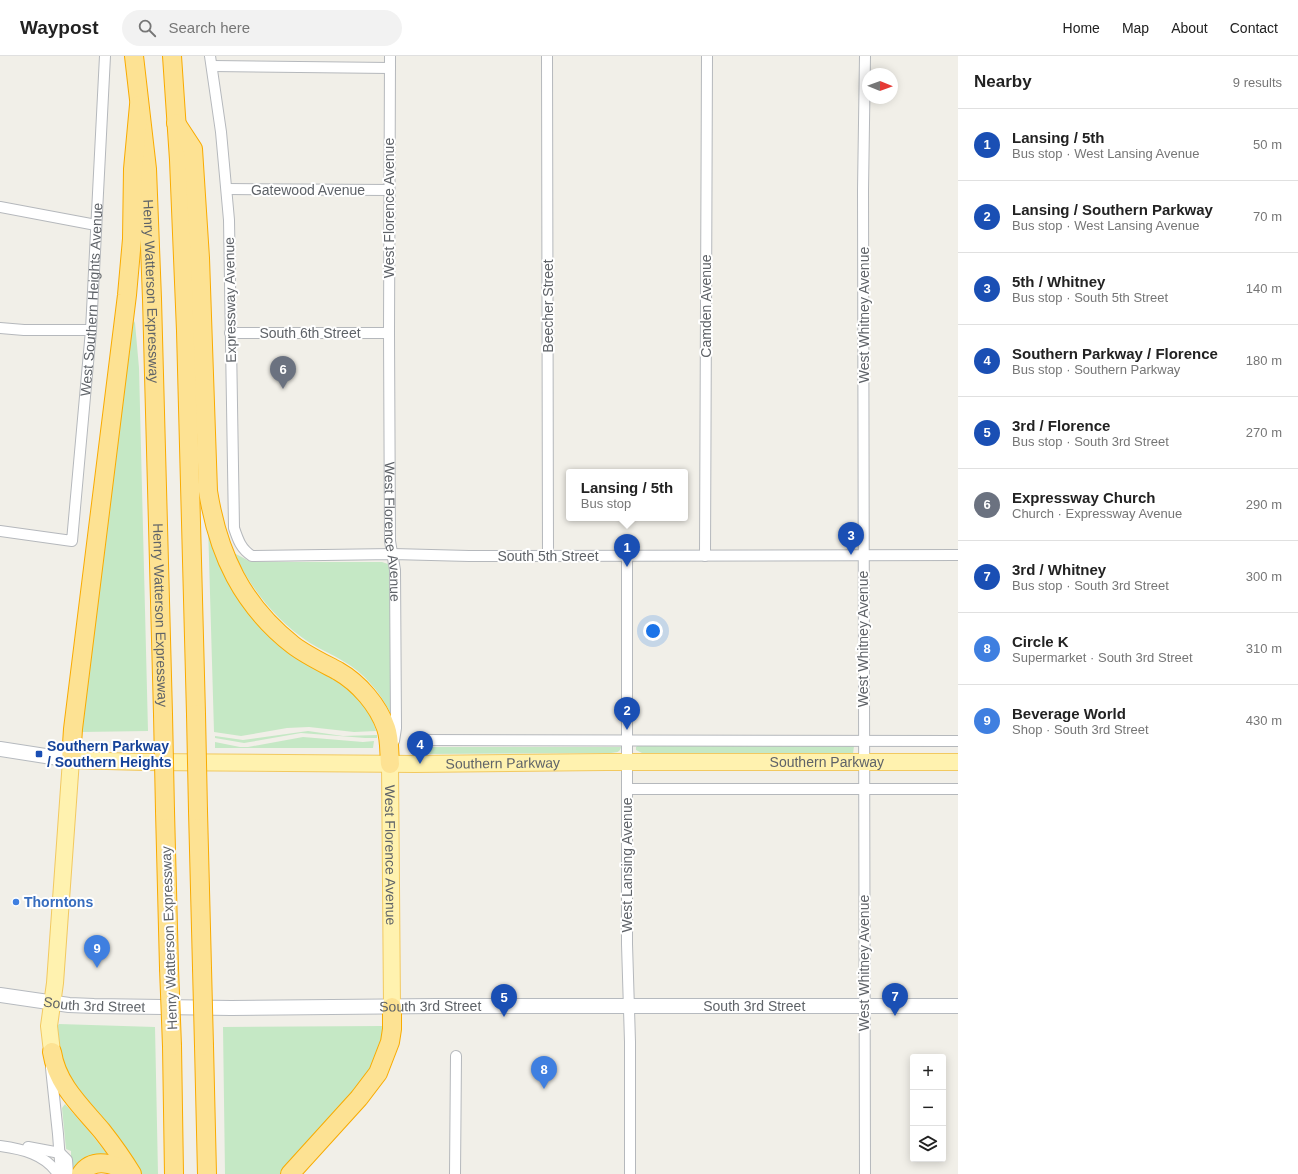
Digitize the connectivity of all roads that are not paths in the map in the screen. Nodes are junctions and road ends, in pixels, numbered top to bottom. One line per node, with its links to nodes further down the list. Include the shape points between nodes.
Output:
1 (134, 56): 10 (highway, Henry Watterson Expressway)
2 (172, 56): 11 (highway)
3 (390, 56): 9 (street, West Florence Avenue)
4 (548, 56): 23 (street, Beecher Street)
5 (707, 56): 27 (street, Camden Avenue)
6 (865, 56): 24 (street, West Whitney Avenue)
7 (105, 57): 15 (street, West Southern Heights Avenue)
8 (211, 61): 9 (street); 12 (street, Expressway Avenue)
9 (390, 68): 13 (street, West Florence Avenue)
10 (139, 105): 33 (highway, via 133,169 128,295 72,729); 57 (highway, Henry Watterson Expressway, bridge, via 147,169 152,299)
11 (176, 123): 37 (highway, via 193,149 200,258 208,491 218,538 229,566 248,599 271,626 294,645 346,676 374,705 386,729); 58 (highway, bridge, via 186,331)
12 (226, 189): 13 (street, Gatewood Avenue); 18 (street, Expressway Avenue)
13 (389, 190): 19 (street, West Florence Avenue)
14 (0, 207): 15 (street)
15 (96, 225): 17 (street, West Southern Heights Avenue)
16 (0, 328): 17 (street)
17 (91, 330): 20 (street, West Southern Heights Avenue, via 72,541)
18 (230, 333): 19 (street, South 6th Street); 21 (street, Expressway Avenue, via 234,528)
19 (389, 333): 22 (street, West Florence Avenue, via 390,541)
20 (0, 531)
21 (239, 544): 22 (street, South 5th Street, via 252,556)
22 (393, 554): 23 (street, South 5th Street); 37 (street, West Florence Avenue, via 396,728)
23 (548, 555): 26 (street, South 5th Street)
24 (863, 555): 25 (street, South 5th Street); 27 (street, South 5th Street); 30 (street, West Whitney Avenue)
25 (958, 555)
26 (626, 556): 27 (street, South 5th Street); 29 (street, West Lansing Avenue)
27 (705, 556)
28 (419, 740): 29 (street)
29 (627, 741): 30 (street); 34 (street, West Lansing Avenue)
30 (863, 741): 31 (street); 36 (street, West Whitney Avenue)
31 (958, 741)
32 (0, 749): 33 (main road, Southern Parkway)
33 (71, 760): 37 (main road, Southern Parkway); 42 (main road)
34 (627, 762): 36 (main road, Southern Parkway); 37 (main road, Southern Parkway); 38 (street, West Lansing Avenue)
35 (958, 762): 36 (main road, Southern Parkway)
36 (864, 763): 40 (street, West Whitney Avenue)
37 (390, 764): 46 (main road, West Florence Avenue)
38 (627, 789): 40 (street); 43 (street, West Lansing Avenue)
39 (958, 789): 40 (street)
40 (864, 790): 44 (street, West Whitney Avenue)
41 (0, 995): 42 (main road, South 3rd Street)
42 (52, 1003): 46 (main road, South 3rd Street, via 231,1008); 47 (main road, via 49,1026)
43 (628, 1006): 44 (main road, South 3rd Street); 46 (main road, South 3rd Street); 61 (street, West Lansing Avenue)
44 (864, 1006): 45 (main road, South 3rd Street); 62 (street, West Whitney Avenue)
45 (958, 1006)
46 (392, 1007): 59 (highway, via 390,1042 378,1073 359,1098)
47 (52, 1052): 51 (street, via 51,1074); 56 (highway, via 67,1089 123,1158)
48 (456, 1056): 60 (street)
49 (0, 1146): 50 (street)
50 (21, 1149): 51 (street, via 27,1147); 52 (street, via 44,1159)
51 (60, 1153): 53 (street); 54 (street, via 67,1160)
52 (58, 1174)
53 (61, 1174)
54 (68, 1174)
55 (81, 1174): 56 (highway, via 100,1163 118,1166)
56 (131, 1174)
57 (174, 1174)
58 (207, 1174)
59 (290, 1174)
60 (455, 1174)
61 (630, 1174)
62 (865, 1174)

